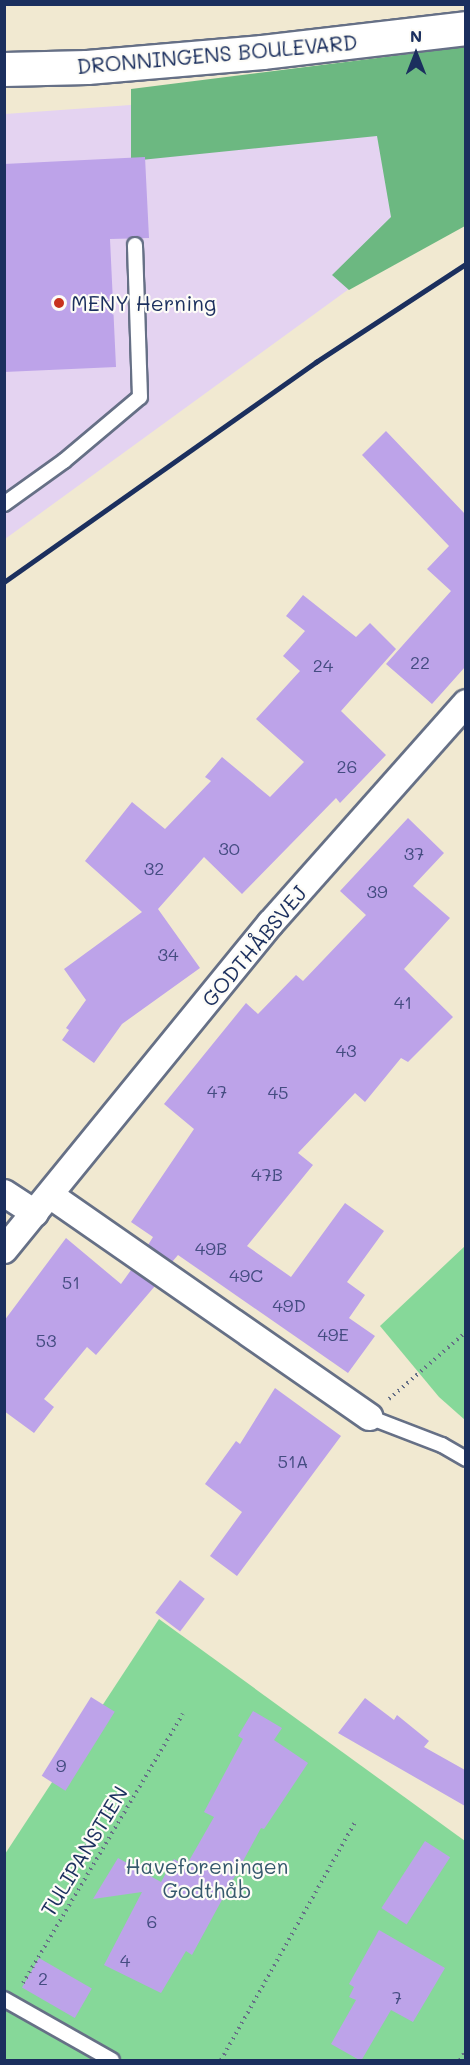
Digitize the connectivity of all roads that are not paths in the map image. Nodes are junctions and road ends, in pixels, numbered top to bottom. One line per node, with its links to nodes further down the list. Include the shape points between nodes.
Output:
1 (465, 28): 2 (main road, DRONNINGENS BOULEVARD, via 262,52 87,67)
2 (4, 69)
3 (135, 245): 4 (lane, via 140,397 64,461)
4 (4, 504)
5 (465, 703): 7 (street, GODTHÅBSVEJ, via 271,923)
6 (4, 1193): 7 (street)
7 (42, 1204): 8 (street, GODTHÅBSVEJ); 9 (street)
8 (4, 1250)
9 (369, 1417): 10 (lane, via 442,1445)
10 (465, 1460)
11 (8, 2001): 12 (lane)
12 (112, 2061)

